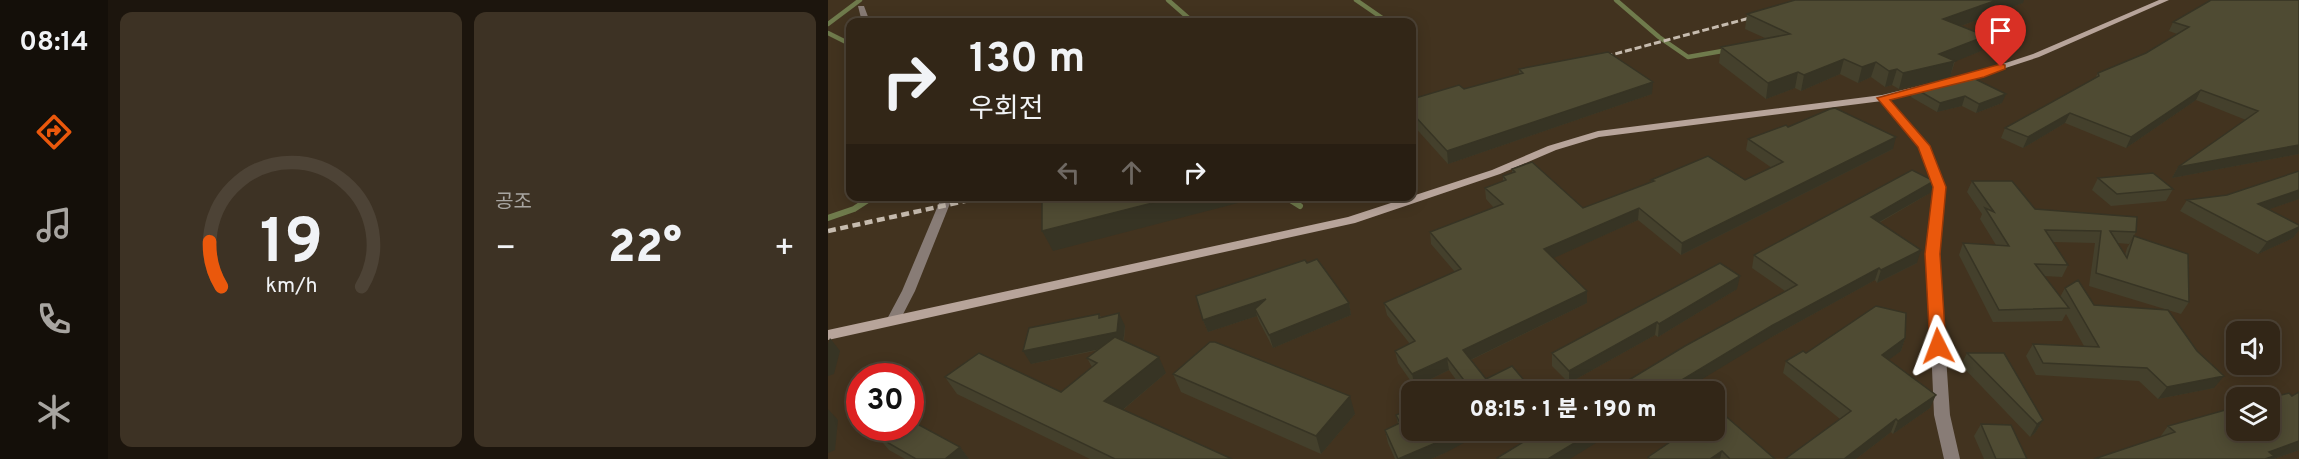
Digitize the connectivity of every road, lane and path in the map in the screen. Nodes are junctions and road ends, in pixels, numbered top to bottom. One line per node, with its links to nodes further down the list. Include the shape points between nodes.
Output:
1 (2165, 0): 4 (main road, via 1981,75)
2 (861, 8): 3 (street)
3 (865, 18)
4 (1882, 98): 5 (main road, via 1598,134); 10 (street, via 1924,146 1939,187 1932,254 1941,415)
5 (1416, 198)
6 (946, 201): 8 (street, via 907,300)
7 (1408, 201): 8 (main road, via 1351,220)
8 (893, 321): 9 (main road)
9 (828, 335)
10 (1952, 459)

